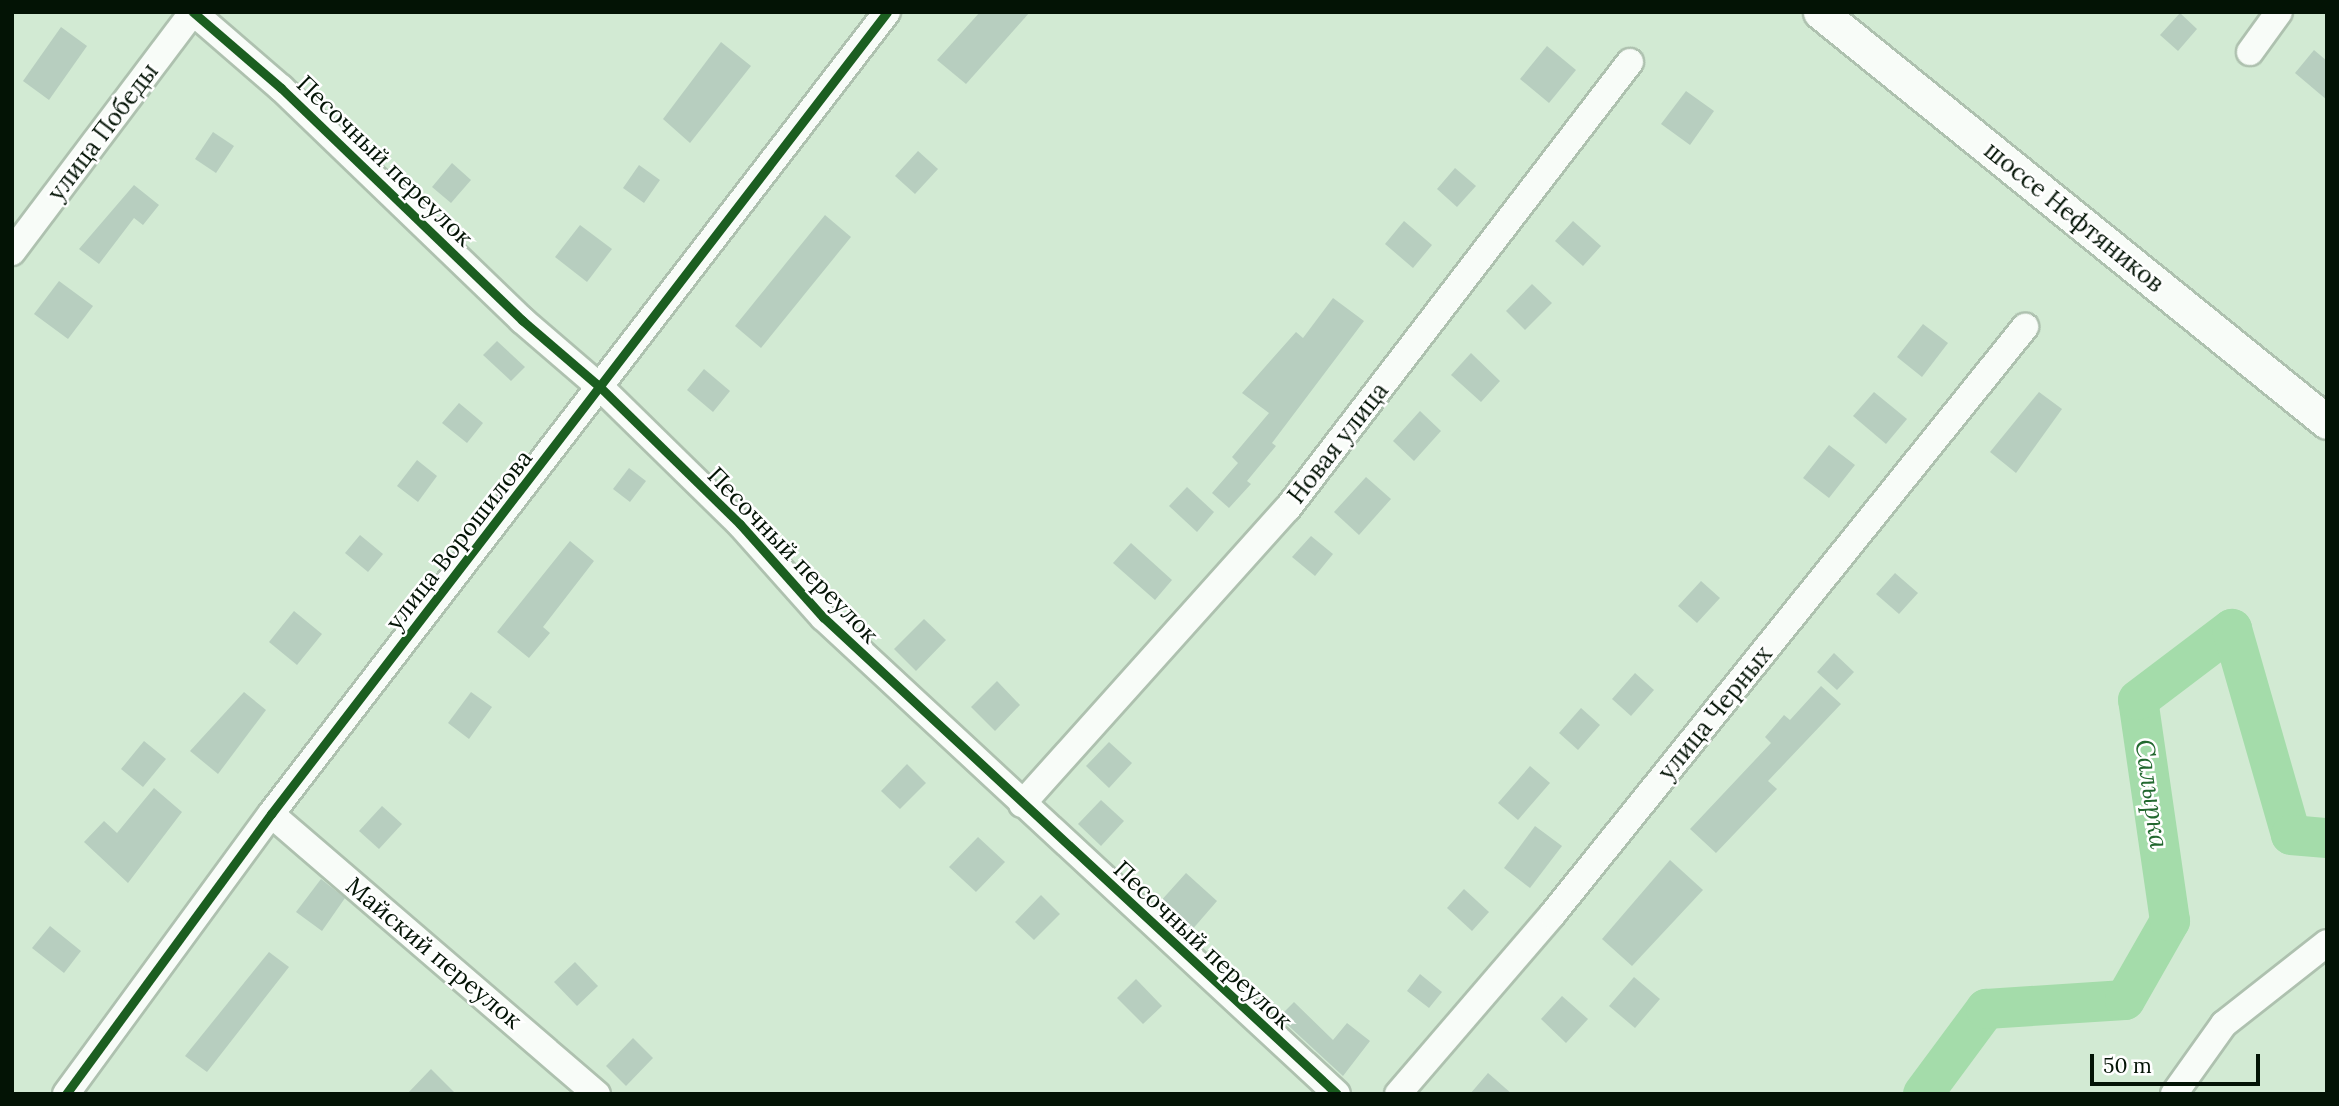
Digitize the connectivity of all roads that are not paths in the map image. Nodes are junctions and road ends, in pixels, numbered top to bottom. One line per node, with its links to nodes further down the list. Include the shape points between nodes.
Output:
1 (193, 12): 7 (street, улица Победы); 9 (street, Песочный переулок, via 281,88 522,320)
2 (887, 12): 9 (street, улица Ворошилова)
3 (1821, 12): 10 (main road, шоссе Нефтяников)
4 (2279, 12): 5 (street)
5 (2250, 52)
6 (1630, 62): 11 (street, Новая улица, via 1288,508)
7 (12, 251)
8 (2025, 327): 17 (street, улица Черных, via 1561,904)
9 (601, 388): 11 (street, Песочный переулок, via 740,524 823,617); 12 (street, улица Ворошилова)
10 (2327, 422)
11 (1022, 804): 16 (street, Песочный переулок)
12 (271, 814): 14 (street, улица Ворошилова); 15 (street, Майский переулок)
13 (2327, 943): 18 (street, via 2224,1024)
14 (66, 1094)
15 (597, 1094)
16 (1337, 1094)
17 (1398, 1094)
18 (2174, 1094)

